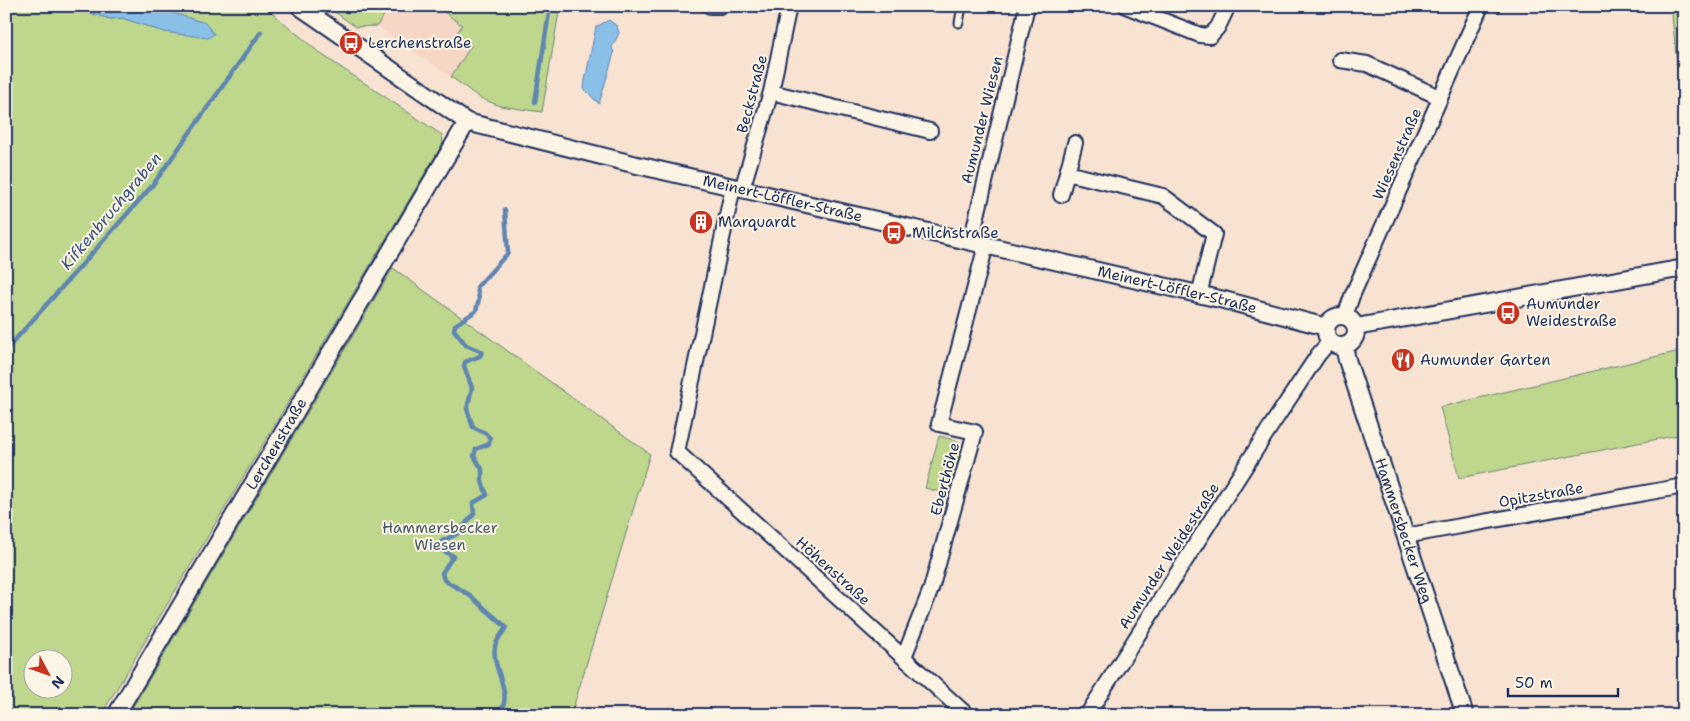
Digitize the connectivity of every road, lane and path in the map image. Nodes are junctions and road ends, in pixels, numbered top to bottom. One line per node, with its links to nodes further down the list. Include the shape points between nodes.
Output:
1 (300, 6): 14 (street, Meinert-Löffler-Straße)
2 (710, 6): 3 (street)
3 (721, 6)
4 (789, 6): 12 (street, Beckstraße)
5 (962, 6): 10 (lane)
6 (1027, 6): 20 (street, Aumunder Wiesen)
7 (1126, 6): 8 (street, via 1210,36 1218,28)
8 (1228, 6)
9 (1481, 6): 13 (street, Wiesenstraße)
10 (959, 23)
11 (1340, 60): 13 (street, via 1367,64)
12 (771, 92): 15 (street); 18 (street, Beckstraße)
13 (1439, 97): 23 (street, Wiesenstraße, via 1352,296)
14 (467, 122): 18 (street, Meinert-Löffler-Straße); 28 (street, Lerchenstraße)
15 (930, 131)
16 (1075, 143): 17 (street)
17 (1067, 173): 19 (street); 22 (street, via 1163,196 1214,234)
18 (737, 188): 20 (street, Meinert-Löffler-Straße); 27 (street, Höhenstraße, via 677,452)
19 (1061, 195)
20 (978, 243): 22 (street, Meinert-Löffler-Straße); 27 (street, Eberthöhe, via 939,424 975,432 932,589)
21 (1684, 268): 23 (street)
22 (1199, 295): 24 (street, Meinert-Löffler-Straße)
23 (1351, 322): 24 (street, via 1332,319); 24 (street, via 1354,339)
24 (1333, 338): 26 (street, Hammersbecker Weg, via 1347,360); 30 (street, Aumunder Weidestraße, via 1269,429)
25 (1684, 486): 26 (street, Opitzstraße)
26 (1405, 536): 31 (street, Hammersbecker Weg)
27 (904, 657): 29 (street, Höhenstraße)
28 (116, 715)
29 (967, 715)
30 (1087, 715)
31 (1465, 715)

